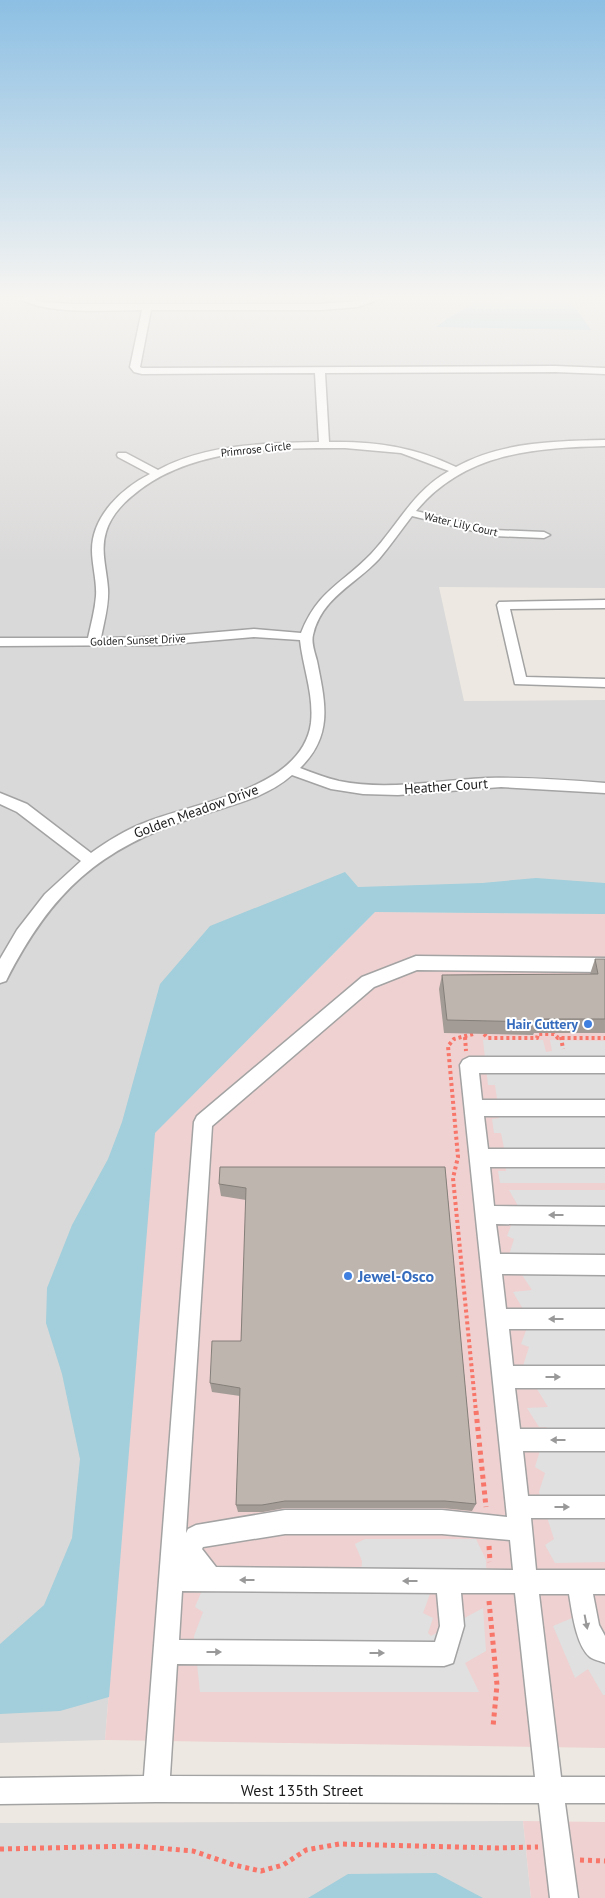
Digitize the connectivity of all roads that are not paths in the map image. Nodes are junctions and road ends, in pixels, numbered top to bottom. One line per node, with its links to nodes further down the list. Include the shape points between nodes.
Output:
1 (321, 385): 3 (street)
2 (605, 443): 5 (street, via 520,450)
3 (324, 444): 5 (street, Primrose Circle, via 393,448 420,454); 6 (street, Primrose Circle, via 237,449 211,454)
4 (122, 455): 6 (street)
5 (457, 471): 7 (street, via 428,490)
6 (158, 474): 11 (street, Primrose Circle, via 133,490 115,507 103,525 97,559 102,590)
7 (408, 512): 8 (street, Water Lily Court, via 494,533); 10 (street, via 376,555 326,597)
8 (544, 535)
9 (605, 604): 13 (street, via 503,605 520,681)
10 (306, 636): 11 (street, Golden Sunset Drive, via 254,633 160,641); 14 (street, Golden Meadow Drive, via 318,697 318,721 312,745)
11 (94, 641): 12 (street, Golden Sunset Drive)
12 (0, 642)
13 (605, 683)
14 (290, 769): 15 (street, Heather Court, via 316,780 373,790 486,782); 17 (street, Golden Meadow Drive, via 264,786 160,822 125,838)
15 (605, 788)
16 (0, 798): 17 (street, via 22,808)
17 (91, 861): 19 (street, Golden Meadow Drive, via 66,881 38,911 11,951)
18 (605, 965): 38 (street, via 416,963 376,978 203,1122)
19 (0, 976)
20 (605, 1065): 21 (street, via 469,1065)
21 (474, 1108): 22 (street); 23 (street)
22 (605, 1108)
23 (480, 1158): 24 (street); 25 (street)
24 (605, 1158)
25 (486, 1215): 26 (street, one-way to 25); 27 (street)
26 (605, 1216)
27 (491, 1264): 28 (street); 29 (street)
28 (605, 1265)
29 (497, 1319): 30 (street, one-way to 29); 31 (street)
30 (605, 1320)
31 (504, 1377): 32 (street, one-way to 32); 33 (street)
32 (605, 1377)
33 (511, 1440): 34 (street, one-way to 33); 35 (street)
34 (605, 1440)
35 (518, 1507): 36 (street, one-way to 36); 37 (street)
36 (605, 1507)
37 (521, 1530): 39 (street, via 442,1522 285,1522 239,1529 196,1537 189,1552); 41 (street)
38 (171, 1579): 39 (street); 45 (street)
39 (211, 1580): 40 (street, one-way to 39)
40 (448, 1581): 41 (street); 45 (street, one-way to 40, via 444,1654 452,1626)
41 (526, 1581): 42 (street); 47 (street)
42 (579, 1582): 43 (street); 44 (street, one-way to 44, via 587,1629 598,1648)
43 (605, 1582)
44 (605, 1651)
45 (166, 1652): 46 (street)
46 (156, 1789): 47 (street, West 135th Street); 49 (street, West 135th Street)
47 (549, 1790): 48 (street, West 135th Street); 50 (street)
48 (605, 1790)
49 (0, 1792)
50 (564, 1898)

